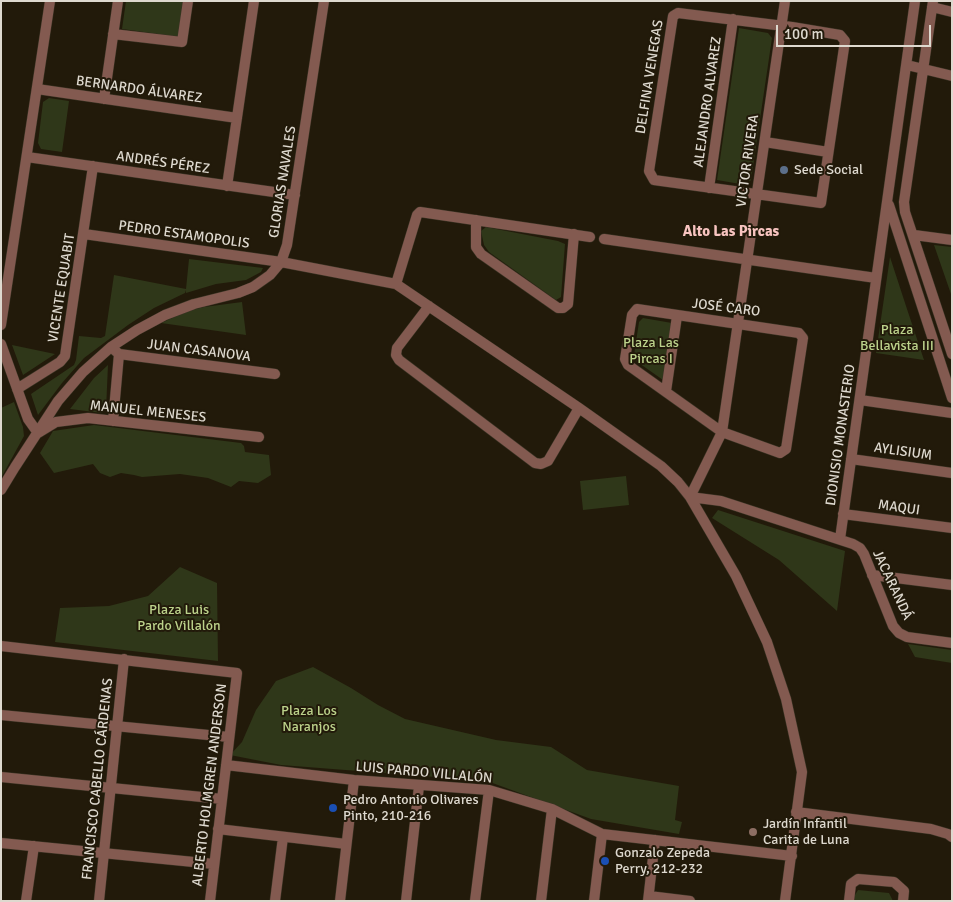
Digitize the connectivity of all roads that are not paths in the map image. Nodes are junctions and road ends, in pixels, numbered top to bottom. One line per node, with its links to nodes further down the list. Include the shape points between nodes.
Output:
1 (50, 1): 16 (street)
2 (118, 1): 12 (street)
3 (188, 1): 12 (street, via 182,42)
4 (254, 1): 18 (street)
5 (324, 1): 25 (street, GLORIAS NAVALES)
6 (785, 1): 11 (street, VICTOR RIVERA)
7 (915, 1): 13 (street, DIONISIO MONASTERIO)
8 (933, 4): 9 (street); 14 (street)
9 (952, 12)
10 (733, 19): 11 (street, DELFINA VENEGAS); 24 (street, ALEJANDRO ALVAREZ); 24 (street, DELFINA VENEGAS, via 678,13 673,16 649,172 654,180)
11 (782, 26): 19 (street, VICTOR RIVERA); 20 (street, DELFINA VENEGAS, via 840,35 845,41)
12 (113, 34): 17 (street)
13 (906, 65): 14 (street); 27 (street, DIONISIO MONASTERIO)
14 (923, 69): 15 (street); 31 (street, via 904,202)
15 (952, 76)
16 (37, 89): 17 (street, BERNARDO ÁLVAREZ); 21 (street)
17 (104, 99): 18 (street, BERNARDO ÁLVAREZ)
18 (237, 118): 23 (street)
19 (765, 142): 20 (street); 26 (street, VICTOR RIVERA)
20 (828, 152): 26 (street, DELFINA VENEGAS, via 821,203)
21 (27, 157): 22 (street, ANDRÉS PÉREZ); 42 (street)
22 (93, 166): 23 (street, ANDRÉS PÉREZ); 29 (street, VICENTE EQUABIT)
23 (227, 186): 25 (street, ANDRÉS PÉREZ)
24 (709, 188): 26 (street, DELFINA VENEGAS)
25 (295, 195): 36 (street, GLORIAS NAVALES, via 287,246)
26 (757, 195): 35 (street, VICTOR RIVERA)
27 (888, 202): 37 (street, DIONISIO MONASTERIO); 49 (street)
28 (476, 220): 30 (street); 30 (street, via 476,248 481,254 558,308 568,304); 38 (street, via 420,212)
29 (84, 234): 36 (street, PEDRO ESTAMOPOLIS); 47 (street, VICENTE EQUABIT, via 65,356)
30 (574, 234): 32 (street)
31 (914, 235): 34 (street); 45 (street)
32 (590, 237)
33 (604, 239): 35 (street)
34 (952, 240)
35 (748, 260): 37 (street); 41 (street, VICTOR RIVERA)
36 (281, 262): 38 (street, PEDRO ESTAMOPOLIS); 44 (street, GLORIAS NAVALES, via 253,287 165,315 137,330)
37 (876, 278): 50 (street, DIONISIO MONASTERIO)
38 (396, 284): 39 (street)
39 (429, 306): 51 (street); 51 (street, via 397,348 399,360 535,463 548,461)
40 (677, 316): 41 (street, JOSÉ CARO); 48 (street); 48 (street, JOSÉ CARO, via 637,309 632,316 625,358 628,365)
41 (738, 323): 54 (street, VICTOR RIVERA); 54 (street, JOSÉ CARO, via 799,333 803,338 786,449 780,453)
42 (1, 326)
43 (1, 344): 47 (street)
44 (115, 351): 46 (street, JUAN CASANOVA); 53 (street); 55 (street, GLORIAS NAVALES, via 82,372)
45 (952, 353)
46 (275, 374)
47 (17, 389): 55 (street, via 28,419)
48 (666, 392): 54 (street, JOSÉ CARO)
49 (952, 398)
50 (860, 400): 52 (street); 57 (street, DIONISIO MONASTERIO)
51 (579, 408): 60 (street, via 661,466)
52 (952, 413)
53 (114, 421): 55 (street, MANUEL MENESES, via 88,418 56,422); 56 (street, MANUEL MENESES)
54 (722, 432): 60 (street, VICTOR RIVERA)
55 (38, 433): 59 (street, GLORIAS NAVALES)
56 (259, 437)
57 (851, 458): 58 (street, AYLISIUM); 61 (street, DIONISIO MONASTERIO)
58 (952, 473)
59 (1, 490)
60 (690, 496): 63 (street, via 721,501); 80 (street, via 736,576 767,642 800,758 802,772)
61 (843, 514): 62 (street, MAQUI); 63 (street, DIONISIO MONASTERIO)
62 (952, 528)
63 (840, 539): 64 (street, JACARANDÁ, via 860,548)
64 (872, 574): 65 (street); 66 (street, JACARANDÁ, via 899,632 907,637)
65 (952, 585)
66 (952, 643)
67 (1, 646): 68 (street)
68 (124, 659): 70 (street, FRANCISCO CABELLO CÁRDENAS); 71 (street, ALBERTO HOLMGREN ANDERSON, via 237,673)
69 (1, 715): 70 (street)
70 (117, 727): 71 (street); 76 (street, FRANCISCO CABELLO CÁRDENAS)
71 (229, 737): 72 (street, ALBERTO HOLMGREN ANDERSON)
72 (226, 765): 74 (street, LUIS PARDO VILLALÓN); 78 (street, ALBERTO HOLMGREN ANDERSON)
73 (1, 777): 76 (street)
74 (354, 780): 75 (street, LUIS PARDO VILLALÓN); 87 (street)
75 (419, 786): 77 (street, LUIS PARDO VILLALÓN); 99 (street)
76 (111, 787): 78 (street); 89 (street, FRANCISCO CABELLO CÁRDENAS)
77 (489, 790): 79 (street, LUIS PARDO VILLALÓN); 100 (street)
78 (222, 799): 81 (street, ALBERTO HOLMGREN ANDERSON)
79 (552, 809): 82 (street, LUIS PARDO VILLALÓN); 101 (street)
80 (796, 812): 84 (street, via 931,830); 90 (street)
81 (218, 830): 83 (street); 91 (street, ALBERTO HOLMGREN ANDERSON)
82 (602, 834): 85 (street, LUIS PARDO VILLALÓN); 102 (street)
83 (283, 837): 87 (street); 97 (street)
84 (952, 837)
85 (656, 840): 90 (street, LUIS PARDO VILLALÓN); 93 (street)
86 (1, 843): 88 (street)
87 (346, 844): 98 (street)
88 (34, 846): 89 (street); 94 (street)
89 (104, 853): 91 (street); 95 (street, FRANCISCO CABELLO CÁRDENAS)
90 (792, 856): 104 (street)
91 (214, 864): 96 (street, ALBERTO HOLMGREN ANDERSON)
92 (903, 896): 105 (street, via 894,882 858,878 851,884)
93 (649, 898): 103 (street)
94 (26, 901)
95 (99, 901)
96 (210, 901)
97 (275, 901)
98 (340, 901)
99 (406, 901)
100 (475, 901)
101 (541, 901)
102 (594, 901)
103 (690, 901)
104 (786, 901)
105 (849, 901)

